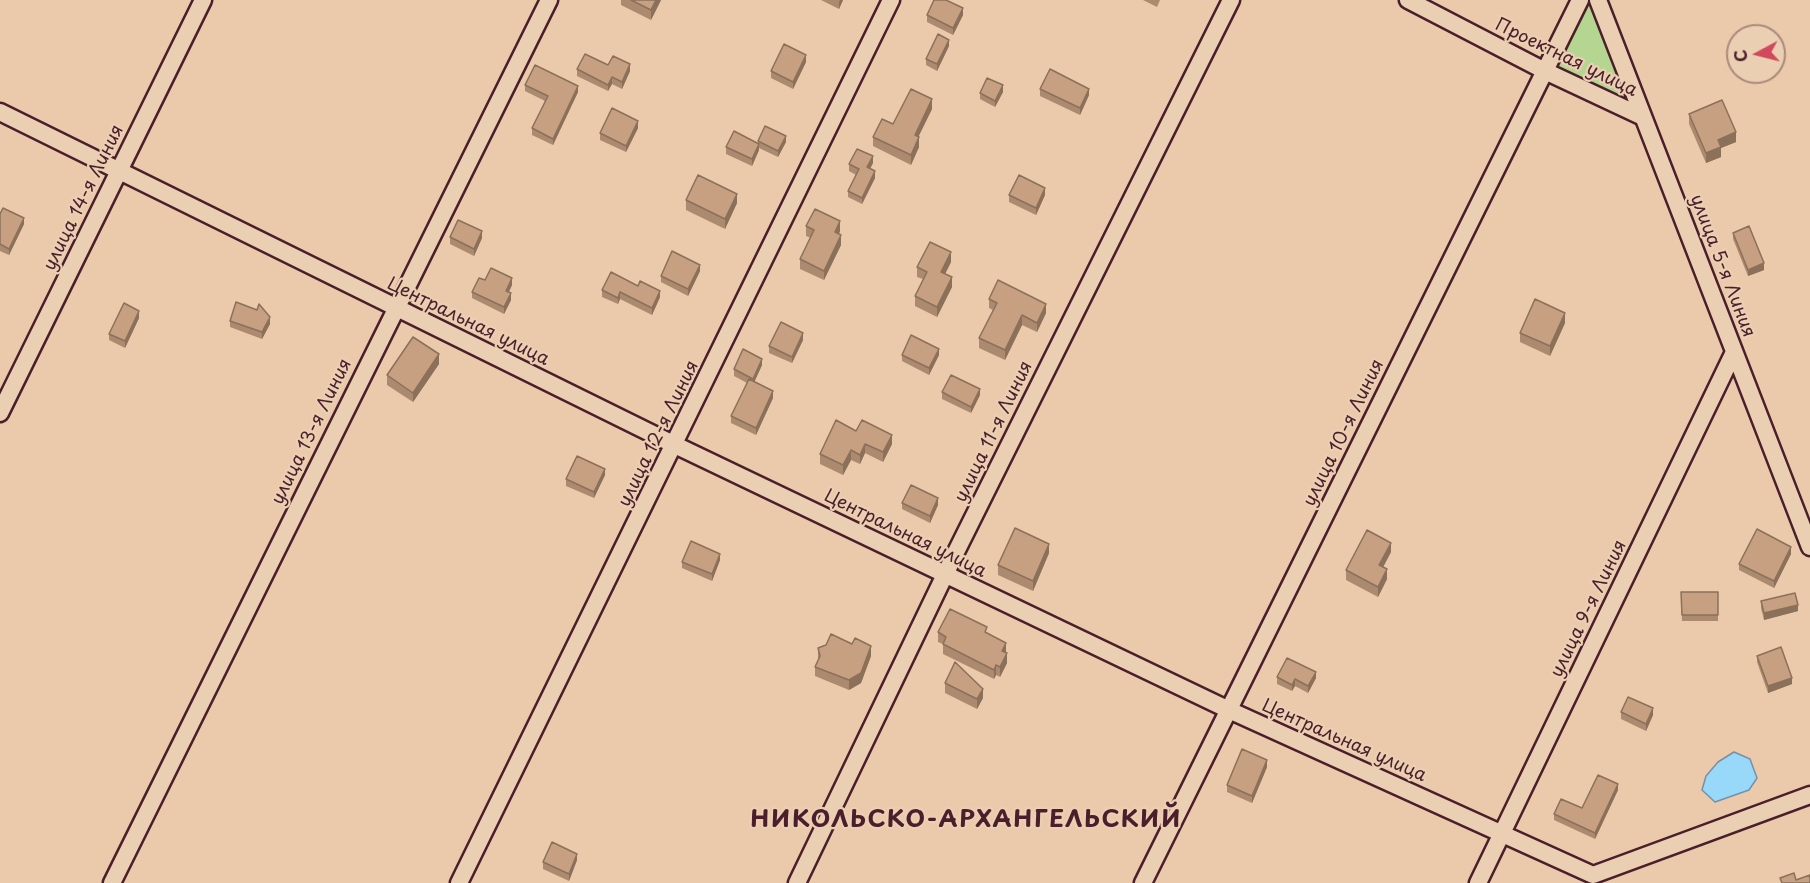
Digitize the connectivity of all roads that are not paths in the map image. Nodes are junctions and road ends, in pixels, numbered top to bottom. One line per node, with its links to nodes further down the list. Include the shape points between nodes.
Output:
1 (203, 0): 11 (street, улица 14-я Линия)
2 (549, 0): 12 (street, улица 13-я Линия)
3 (891, 0): 15 (street, улица 12-я Линия)
4 (1231, 0): 17 (street, улица 11-я Линия)
5 (1408, 0): 8 (street, Проектная улица)
6 (1580, 0): 8 (street, улица 10-я Линия)
7 (1598, 0): 10 (street, улица 5-я Линия)
8 (1545, 71): 10 (street, Проектная улица); 18 (street, улица 10-я Линия)
9 (0, 112): 11 (street, Центральная улица)
10 (1643, 117): 13 (street, улица 5-я Линия)
11 (119, 170): 12 (street, Центральная улица); 14 (street, улица 14-я Линия)
12 (395, 309): 15 (street, Центральная улица); 22 (street, улица 13-я Линия)
13 (1734, 352): 16 (street, улица 5-я Линия); 20 (street, улица 9-я Линия)
14 (0, 413)
15 (675, 445): 17 (street, Центральная улица); 23 (street, улица 12-я Линия)
16 (1810, 547)
17 (945, 574): 18 (street, Центральная улица); 24 (street, улица 11-я Линия)
18 (1229, 710): 20 (street, Центральная улица); 25 (street, улица 10-я Линия)
19 (1810, 795): 21 (street, Центральная улица)
20 (1502, 834): 21 (street, Центральная улица); 26 (street, улица 9-я Линия)
21 (1594, 879)
22 (112, 883)
23 (459, 883)
24 (796, 883)
25 (1143, 883)
26 (1478, 883)

